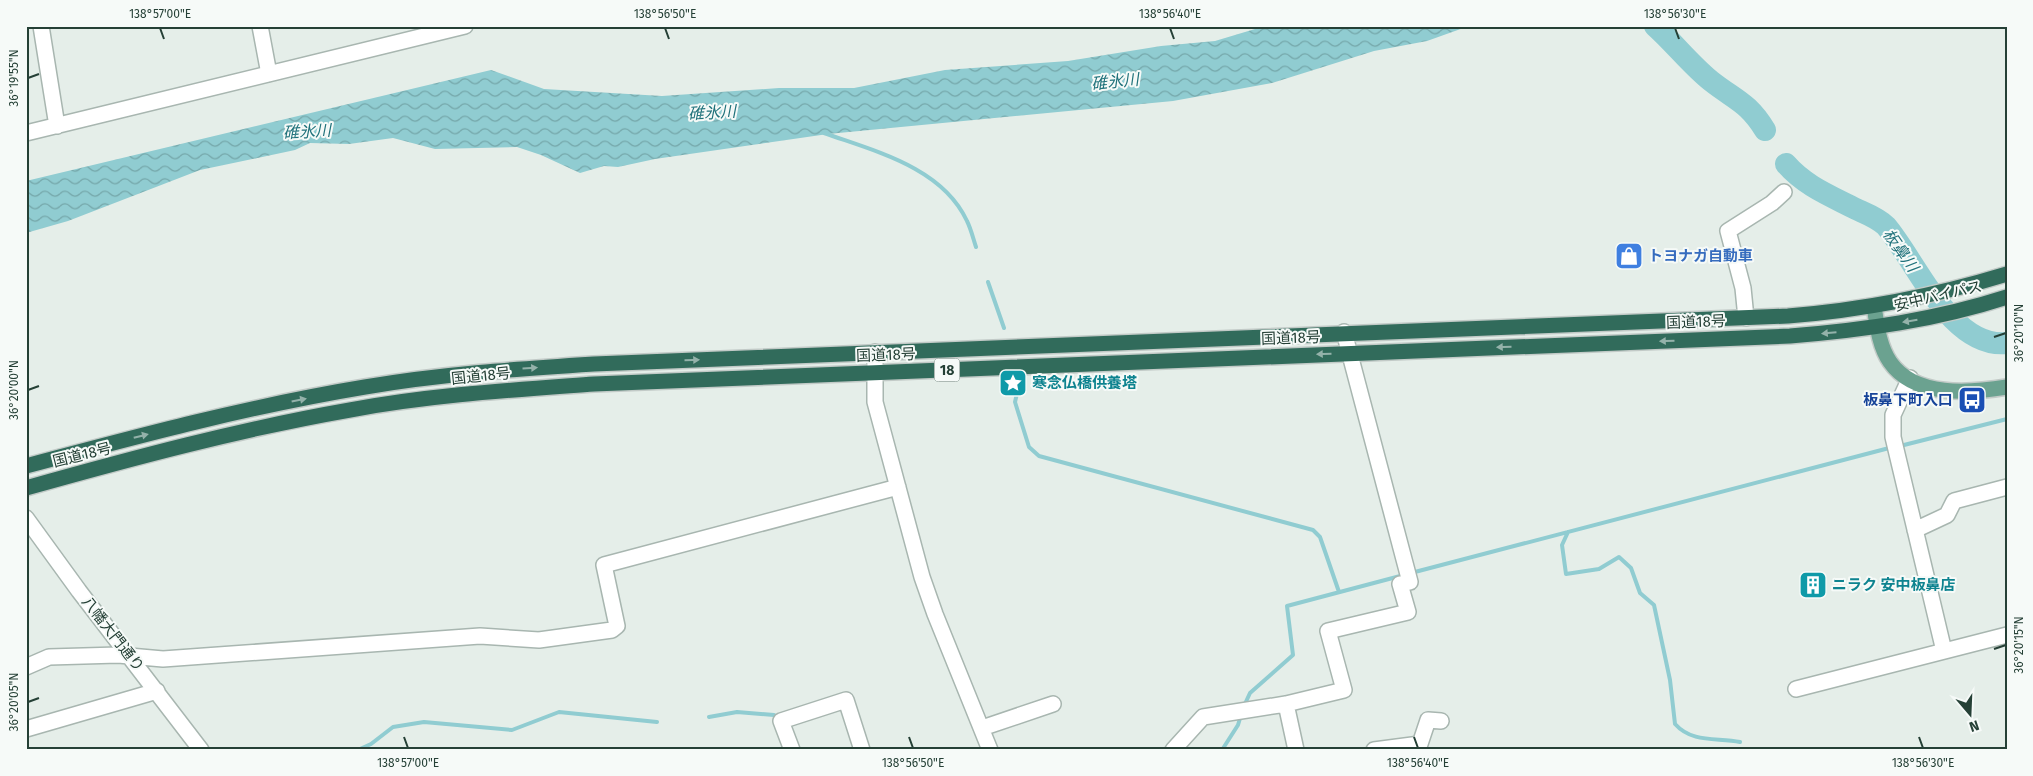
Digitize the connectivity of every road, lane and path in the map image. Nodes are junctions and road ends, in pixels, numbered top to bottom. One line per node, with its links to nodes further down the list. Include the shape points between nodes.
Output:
1 (41, 26): 6 (street)
2 (260, 26): 5 (street)
3 (465, 26): 4 (street)
4 (425, 31): 5 (street)
5 (269, 74): 6 (street)
6 (57, 126): 7 (street)
7 (26, 133)
8 (1784, 192): 12 (street, via 1728,231 1743,288)
9 (2007, 274): 11 (highway, 安中バイパス / 18, via 1926,297)
10 (2007, 297): 13 (highway, 安中バイパス / 18, one-way to 13, via 1942,315)
11 (1874, 306): 12 (highway, 国道18号 / 18); 13 (main road)
12 (1746, 318): 14 (highway, 国道18号 / 18)
13 (1877, 326): 16 (highway, 国道18号 / 18, one-way to 16, via 1782,337); 18 (main road, via 1891,363)
14 (1344, 332): 15 (highway, 国道18号 / 18); 16 (street)
15 (874, 352): 17 (street); 20 (highway, 国道18号 / 18, one-way to 15, via 254,408 418,379 594,364)
16 (1349, 353): 17 (highway, 国道18号 / 18, one-way to 17); 33 (street, via 1410,582 1400,584 1408,612 1328,631 1344,690)
17 (875, 373): 21 (street, via 875,402); 23 (highway, 国道18号 / 18, via 594,384 422,399 273,425)
18 (1910, 378): 19 (main road, via 1949,392); 25 (street, via 1893,415 1892,426)
19 (2007, 387)
20 (26, 466)
21 (898, 487): 28 (street, via 604,564 617,626 612,630 539,640 480,636 163,659); 35 (street, via 929,599)
22 (2007, 487): 25 (street, via 1954,502 1947,515)
23 (26, 488)
24 (26, 518): 28 (street, 八幡大門通り)
25 (1915, 530): 27 (street)
26 (2007, 635): 27 (street)
27 (1944, 651): 30 (street)
28 (131, 657): 29 (street, via 49,657); 31 (street, 八幡大門通り)
29 (26, 667)
30 (1796, 689)
31 (156, 691): 36 (street); 37 (street, 八幡大門通り)
32 (1054, 704): 35 (street)
33 (1286, 704): 41 (street, via 1203,717); 42 (street)
34 (1441, 721): 43 (street, via 1428,720 1420,744)
35 (982, 728): 40 (street)
36 (26, 729)
37 (201, 750)
38 (792, 750): 39 (street, via 781,721 846,700)
39 (862, 750)
40 (990, 750)
41 (1172, 750)
42 (1296, 750)
43 (1374, 750)

